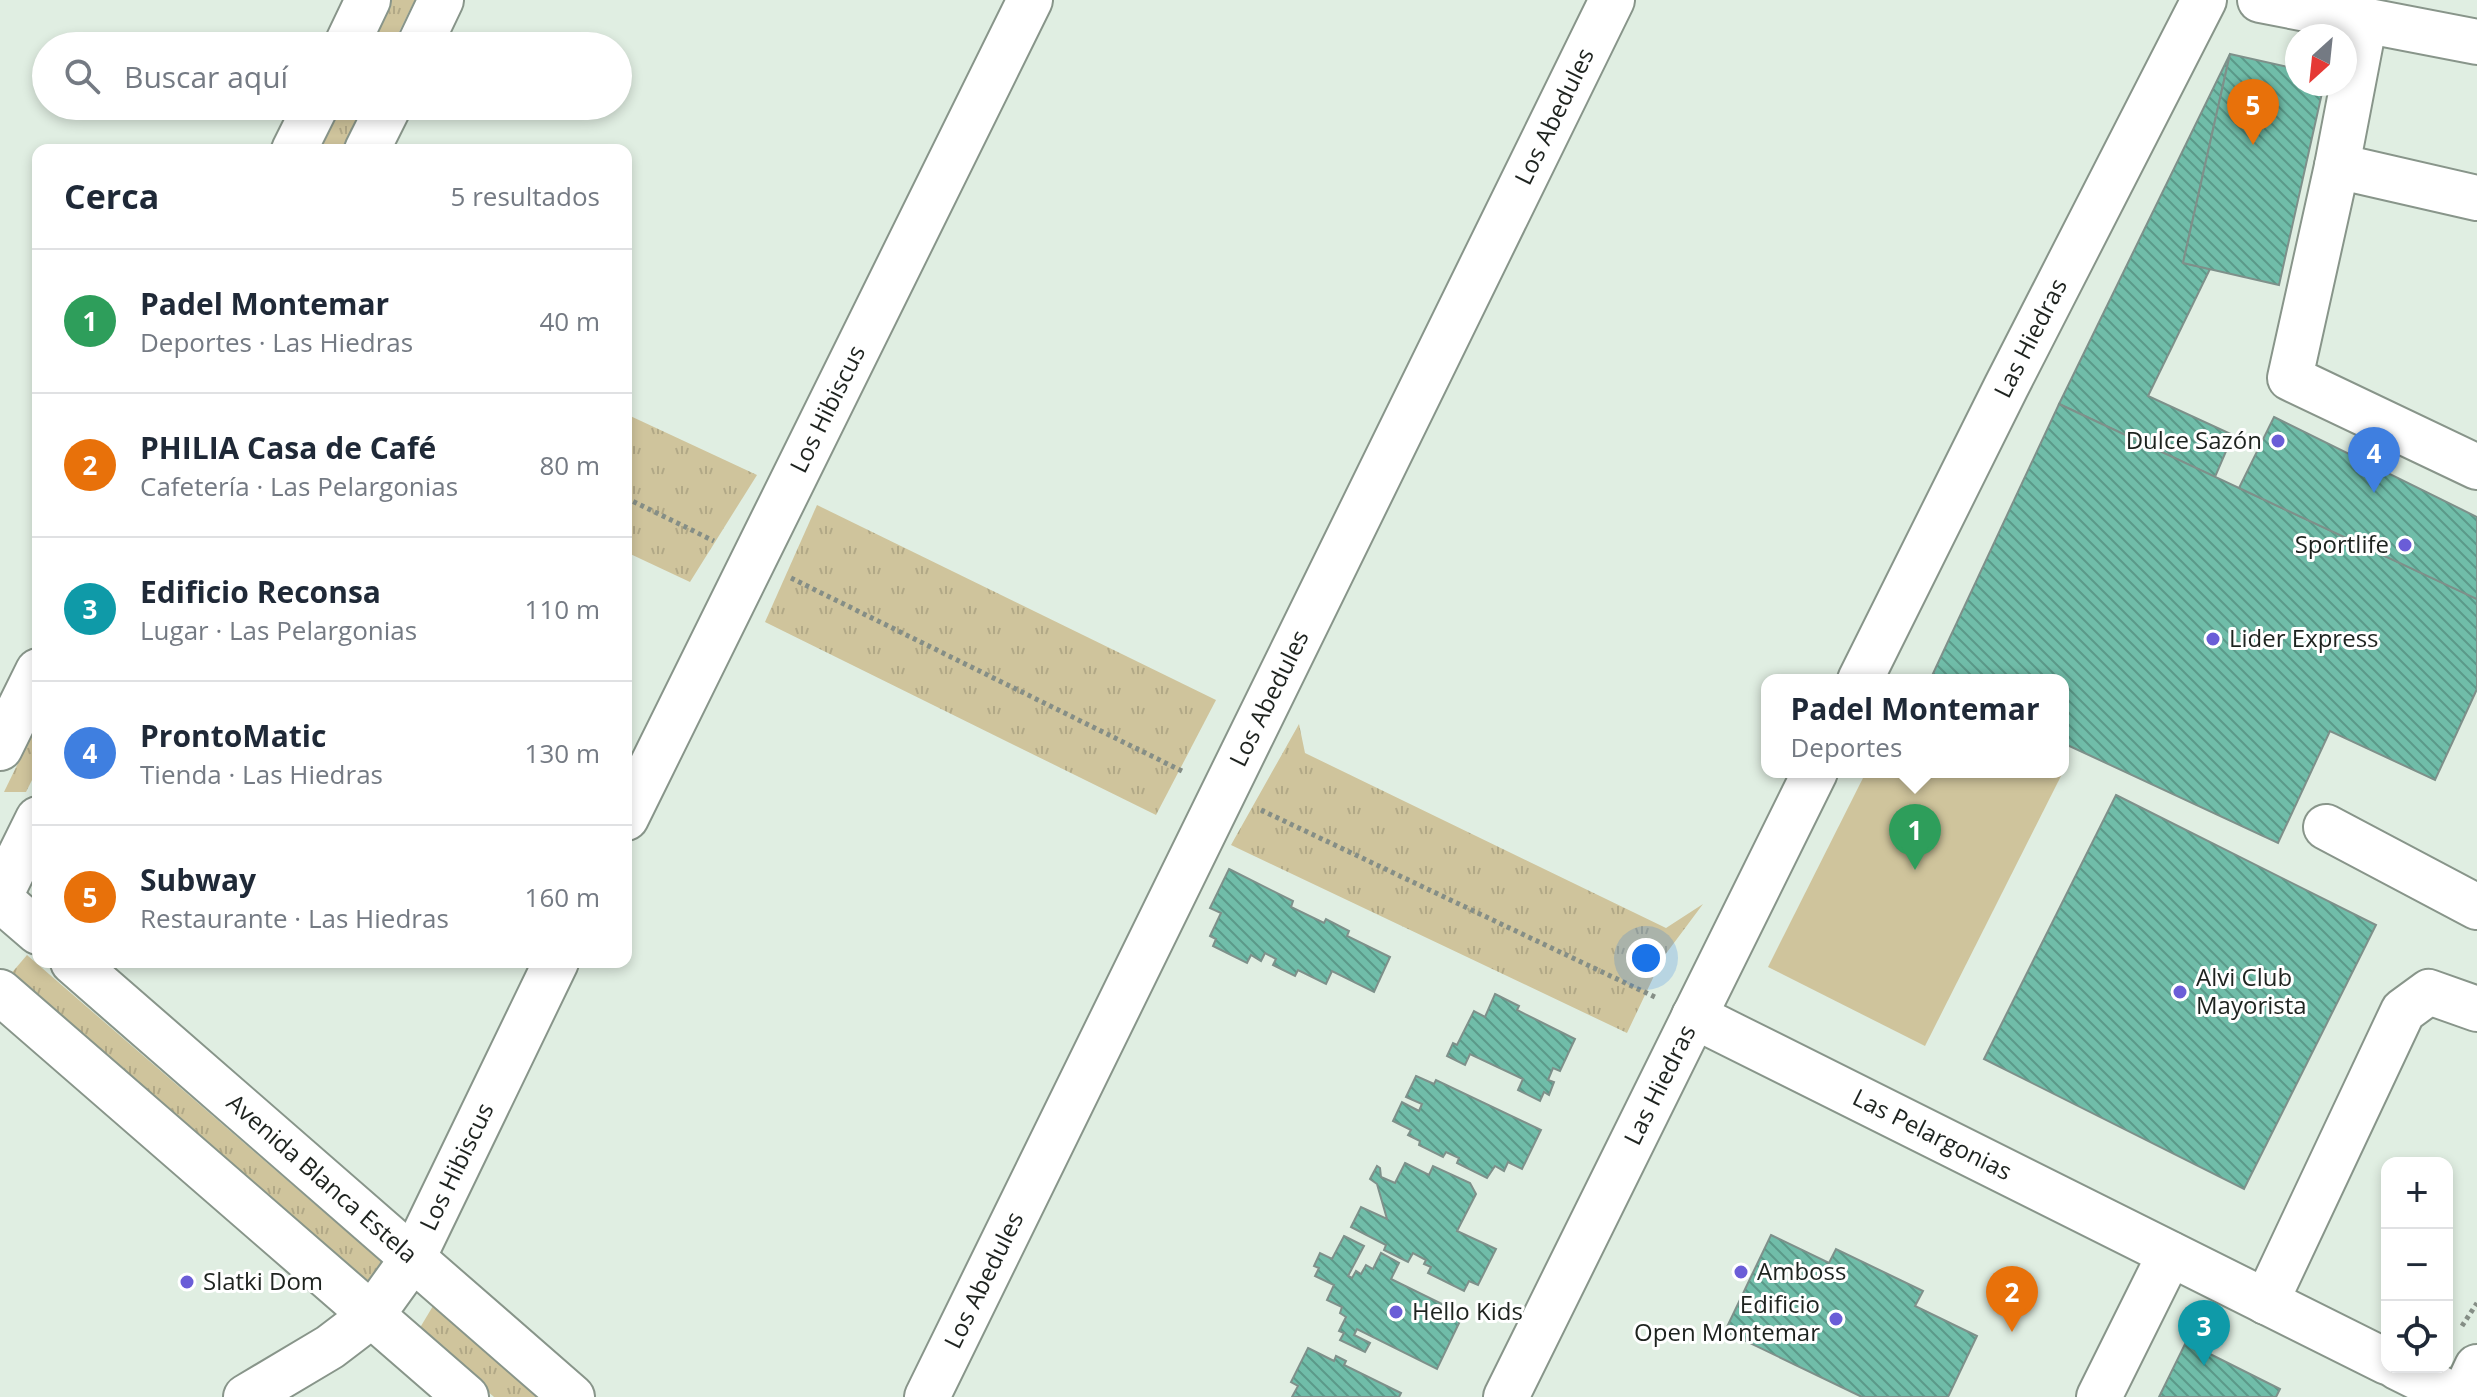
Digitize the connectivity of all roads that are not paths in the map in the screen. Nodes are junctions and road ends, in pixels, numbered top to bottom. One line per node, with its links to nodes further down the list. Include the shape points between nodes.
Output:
1 (368, 0): 8 (street)
2 (441, 0): 9 (street)
3 (1030, 0): 22 (street, Los Hibiscus)
4 (1612, 0): 43 (street, Los Abedules)
5 (2204, 0): 18 (street, Las Hiedras)
6 (2260, 0): 7 (street)
7 (2365, 20): 10 (street); 15 (street)
8 (353, 32)
9 (426, 32)
10 (2477, 42)
11 (309, 120): 13 (street)
12 (382, 120): 14 (street)
13 (297, 144)
14 (370, 144)
15 (2337, 166): 16 (street); 17 (street, via 2290,378)
16 (2477, 198)
17 (2477, 467)
18 (1863, 674)
19 (32, 683): 20 (street)
20 (0, 748)
21 (1812, 778): 32 (street, Las Hiedras)
22 (632, 806)
23 (2326, 827): 26 (street)
24 (32, 831): 25 (street)
25 (0, 898): 27 (street)
26 (2477, 907)
27 (32, 927)
28 (80, 968): 34 (street, Avenida Blanca Estela)
29 (553, 968): 34 (street, Los Hibiscus)
30 (0, 992): 36 (street)
31 (2477, 1009): 35 (street, via 2429,992 2403,1011)
32 (1694, 1016): 33 (street, Las Pelargonias); 44 (street, Las Hiedras)
33 (2170, 1254): 35 (street, Las Pelargonias); 45 (street)
34 (413, 1258): 36 (street, Los Hibiscus); 42 (street, Avenida Blanca Estela)
35 (2266, 1302): 37 (street, Las Pelargonias)
36 (372, 1315): 40 (street, Los Hibiscus); 41 (street)
37 (2381, 1359)
38 (2477, 1367): 46 (street)
39 (2410, 1373): 46 (street)
40 (246, 1397)
41 (466, 1397)
42 (572, 1397)
43 (927, 1397)
44 (1506, 1397)
45 (2099, 1397)
46 (2460, 1397)

